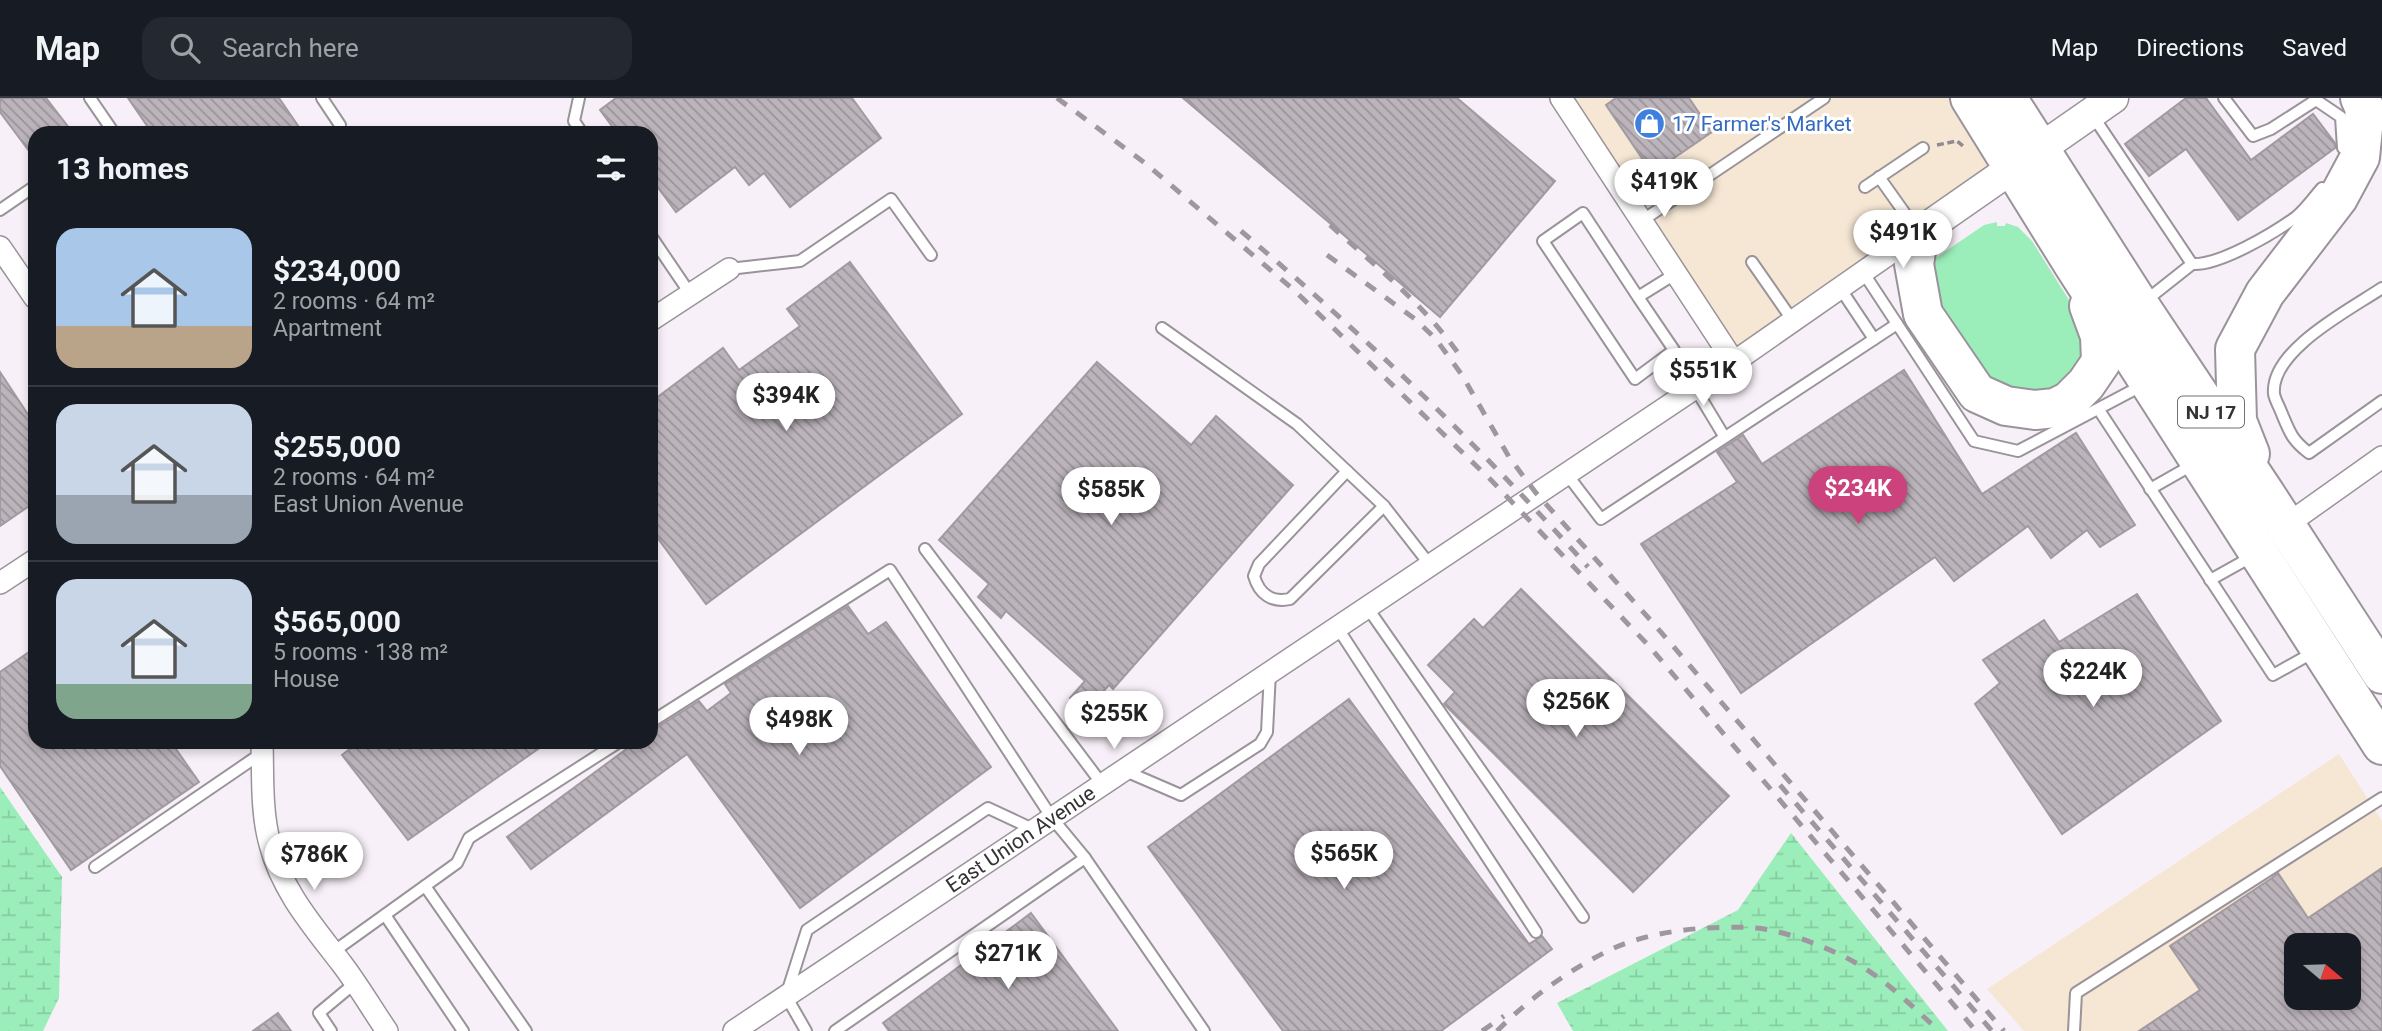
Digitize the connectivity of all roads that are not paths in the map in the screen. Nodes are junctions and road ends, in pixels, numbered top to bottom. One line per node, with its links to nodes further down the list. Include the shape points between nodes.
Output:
1 (90, 98): 12 (lane)
2 (322, 98): 11 (lane)
3 (579, 98): 13 (lane, via 574,121)
4 (1561, 98): 22 (street)
5 (1824, 98): 22 (lane)
6 (1970, 98): 16 (highway, NJ 17)
7 (2007, 98): 16 (highway, NJ 17)
8 (2224, 98): 15 (lane, via 2253,136 2316,100 2341,117)
9 (2360, 98): 55 (highway, via 2365,109 2360,157 2338,198 2265,293 2235,349 2237,421)
10 (2102, 106): 16 (street); 29 (lane)
11 (341, 125)
12 (109, 126)
13 (577, 126)
14 (1923, 148): 18 (lane)
15 (2343, 155)
16 (2026, 159): 23 (street); 28 (highway, NJ 17); 38 (highway, NJ 17)
17 (2334, 176): 29 (lane, via 2297,216 2233,254 2205,265)
18 (1879, 177): 19 (lane); 23 (lane)
19 (1865, 187)
20 (28, 191): 21 (lane)
21 (0, 210)
22 (1640, 222): 32 (street)
23 (1919, 233): 28 (highway, via 1914,264 1923,314 1977,393 2006,406 2055,408 2086,384 2101,362 2100,335); 31 (street, East Union Avenue)
24 (658, 246): 36 (lane)
25 (0, 247): 33 (street)
26 (931, 255): 30 (lane, via 891,199 800,261)
27 (1752, 262): 40 (lane)
28 (2073, 264): 45 (highway, NJ 17)
29 (2192, 264): 38 (lane)
30 (729, 270): 36 (street)
31 (1863, 272): 34 (street, East Union Avenue); 41 (lane)
32 (1675, 274): 37 (lane); 44 (street)
33 (28, 288)
34 (1840, 288): 40 (street, East Union Avenue); 43 (lane)
35 (2382, 288): 47 (lane, via 2290,354 2278,372 2274,394 2294,442 2309,453)
36 (691, 295): 39 (street)
37 (1638, 297): 37 (lane, via 1674,351 1635,379 1543,241 1583,212)
38 (2140, 306): 55 (highway, NJ 17)
39 (658, 316)
40 (1793, 321): 44 (street, East Union Avenue)
41 (1898, 324): 43 (lane); 48 (lane, via 1974,441 2018,451)
42 (1162, 328): 52 (lane, via 1297,424)
43 (1874, 339): 49 (lane)
44 (1734, 362): 46 (street, East Union Avenue)
45 (2149, 382): 48 (lane); 51 (highway, NJ 17)
46 (1695, 388): 49 (lane); 53 (street, East Union Avenue)
47 (2382, 401)
48 (2099, 410): 54 (lane)
49 (1724, 436): 53 (lane, via 1601,519)
50 (2382, 457): 57 (street)
51 (2199, 460): 54 (lane); 57 (highway, NJ 17)
52 (1347, 471): 56 (lane); 56 (lane, via 1259,564 1256,584 1270,598 1290,599)
53 (1566, 473): 60 (street, East Union Avenue)
54 (2150, 489): 61 (lane)
55 (2264, 492): 57 (highway, NJ 17)
56 (1384, 506): 60 (lane)
57 (2272, 539): 61 (lane); 65 (highway, NJ 17); 67 (highway, NJ 17)
58 (925, 549): 74 (lane)
59 (28, 565): 62 (street)
60 (1430, 565): 63 (street, East Union Avenue)
61 (2210, 580): 65 (lane, via 2273,675)
62 (0, 583)
63 (1367, 607): 64 (street, East Union Avenue); 81 (lane)
64 (1337, 627): 66 (street, East Union Avenue); 82 (lane)
65 (2320, 648): 69 (highway, NJ 17)
66 (1270, 671): 73 (street, East Union Avenue); 73 (lane, via 1265,737 1238,759 1181,795)
67 (2382, 674)
68 (658, 718): 76 (lane, via 890,570)
69 (2382, 745)
70 (261, 749): 78 (lane)
71 (262, 749): 83 (street, via 265,821 279,872)
72 (608, 749): 79 (lane, via 469,838 457,863)
73 (1123, 770): 74 (street, East Union Avenue)
74 (1102, 784): 76 (street, East Union Avenue)
75 (2382, 798): 94 (lane, via 2076,993)
76 (1043, 824): 77 (lane); 85 (street, East Union Avenue); 85 (lane, via 988,808 807,930)
77 (1085, 858): 92 (lane); 93 (lane)
78 (95, 867)
79 (425, 886): 80 (lane); 89 (lane)
80 (385, 915): 83 (lane); 88 (lane)
81 (1583, 917)
82 (1536, 932)
83 (333, 952): 84 (street)
84 (355, 983): 86 (lane, via 318,1013); 87 (street)
85 (786, 996): 90 (street, East Union Avenue); 91 (lane)
86 (331, 1031)
87 (387, 1031)
88 (463, 1031)
89 (526, 1031)
90 (734, 1031)
91 (806, 1031)
92 (835, 1031)
93 (1204, 1031)
94 (2074, 1031)

